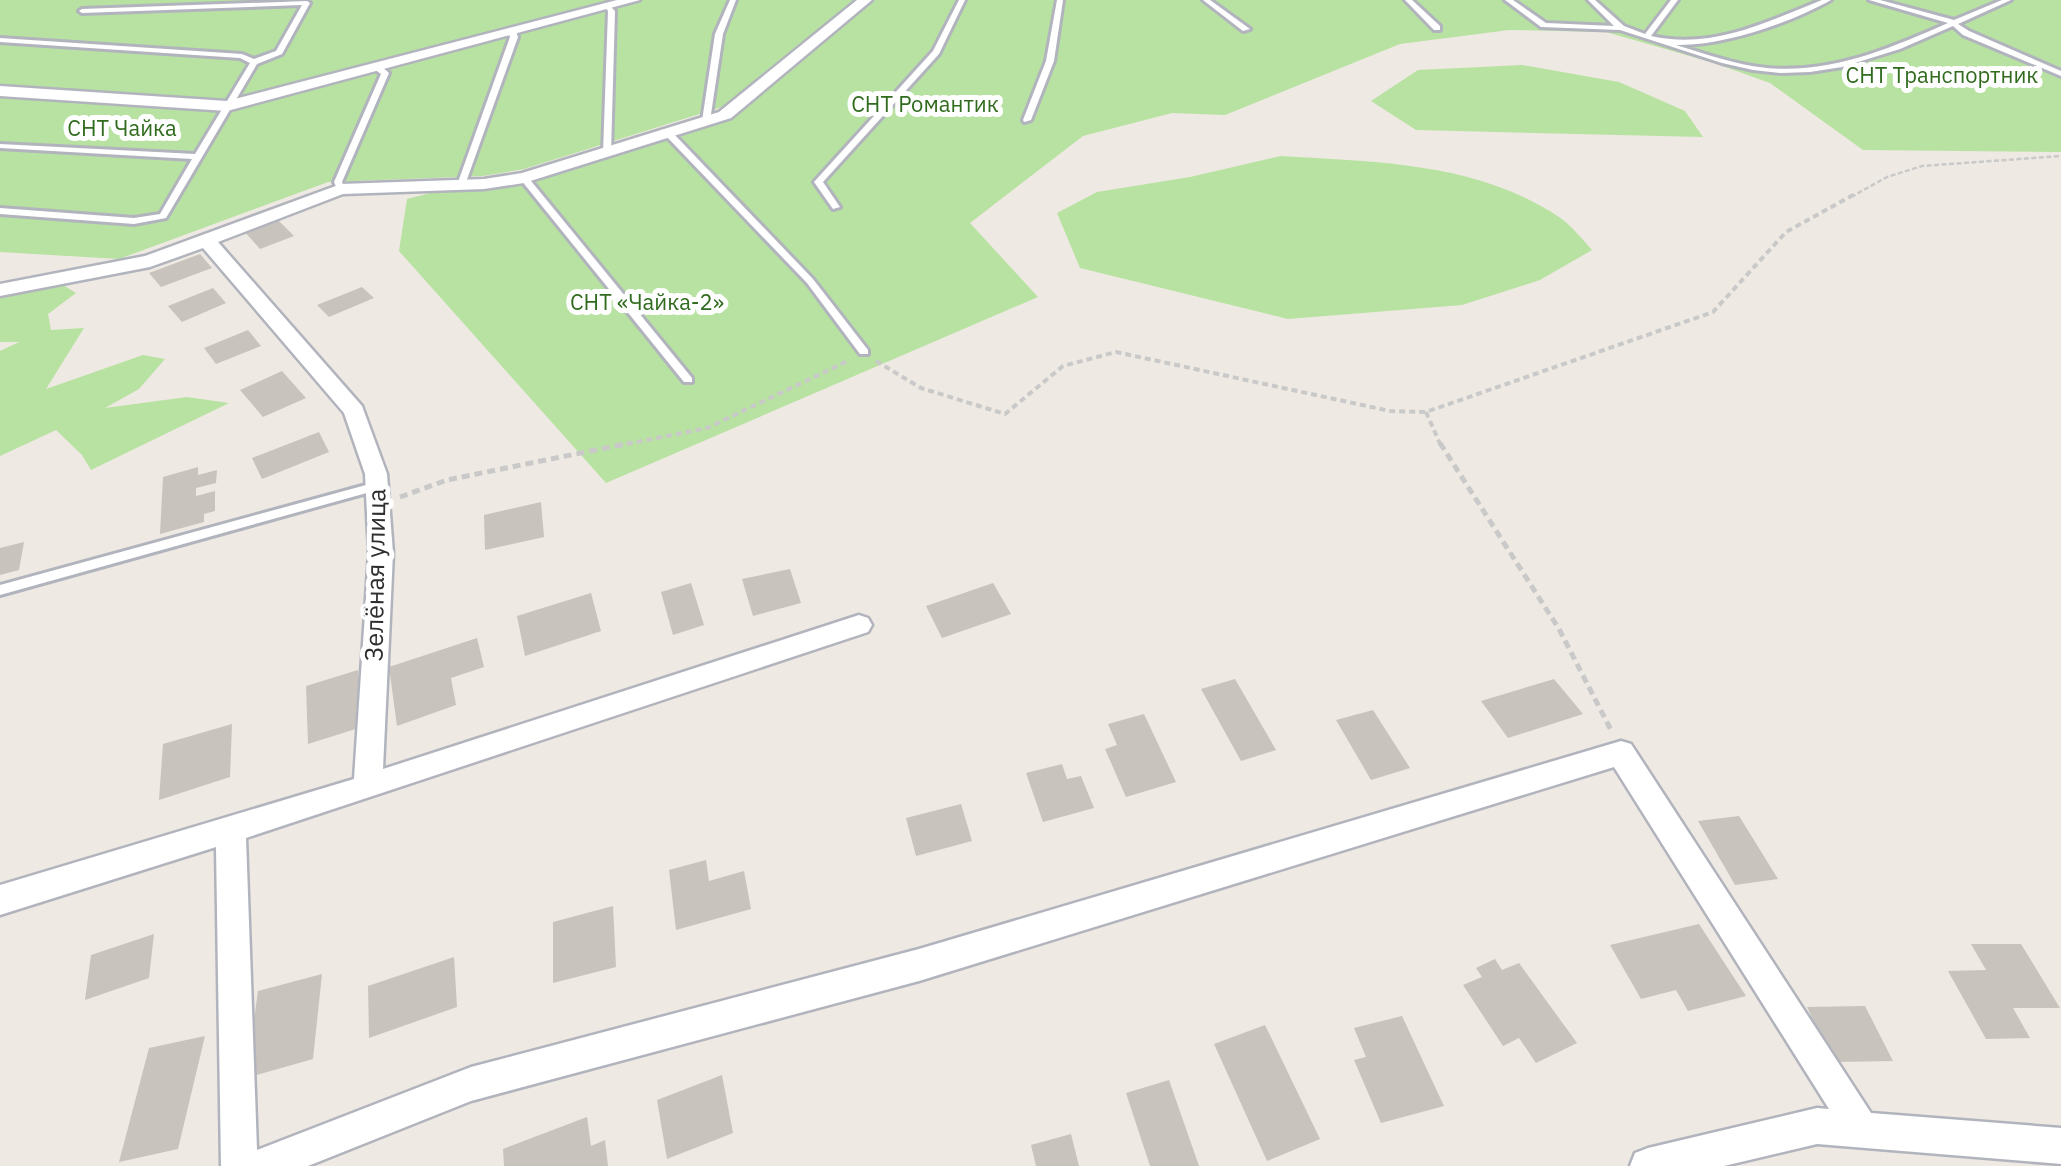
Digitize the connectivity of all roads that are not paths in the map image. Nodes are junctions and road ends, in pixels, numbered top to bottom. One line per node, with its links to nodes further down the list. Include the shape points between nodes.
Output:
1 (632, 0): 14 (street)
2 (734, 0): 30 (lane, via 719,34)
3 (865, 0): 30 (street, via 725,115)
4 (962, 0): 38 (lane, via 936,52 818,182)
5 (1060, 0): 29 (lane, via 1050,61)
6 (1206, 0): 19 (lane)
7 (1408, 0): 17 (lane)
8 (1508, 0): 18 (lane, via 1544,25)
9 (1591, 0): 18 (lane)
10 (1675, 0): 21 (lane)
11 (1828, 0): 23 (lane, via 1723,40)
12 (1872, 0): 16 (lane)
13 (2008, 0): 16 (lane)
14 (607, 5): 20 (street); 33 (lane, via 612,11)
15 (82, 10): 24 (lane, via 307,3 279,52)
16 (1952, 22): 23 (lane, via 1845,64 1783,72); 26 (lane)
17 (1437, 28)
18 (1620, 28): 21 (lane)
19 (1246, 29)
20 (512, 31): 25 (street); 36 (lane)
21 (1646, 37): 23 (lane)
22 (0, 40): 24 (lane)
23 (1669, 45)
24 (254, 62): 28 (lane)
25 (377, 66): 28 (street); 37 (lane, via 385,73 338,182)
26 (2061, 74)
27 (0, 90): 28 (street)
28 (226, 106): 34 (lane)
29 (1027, 120)
30 (706, 122): 31 (street)
31 (669, 134): 33 (street); 42 (lane, via 810,281)
32 (0, 146): 34 (lane)
33 (607, 152): 35 (street)
34 (197, 157): 39 (lane, via 163,216 134,221)
35 (524, 178): 36 (street); 43 (lane)
36 (461, 184): 37 (street)
37 (341, 189): 40 (street)
38 (836, 207)
39 (0, 210)
40 (207, 241): 41 (street, via 150,261); 44 (street, Зелёная улица, via 354,411)
41 (0, 290)
42 (864, 352)
43 (688, 380)
44 (378, 496): 45 (lane); 47 (street, Зелёная улица)
45 (0, 590)
46 (859, 625): 47 (street)
47 (368, 787): 48 (street)
48 (232, 826): 49 (street); 52 (street)
49 (0, 900)
50 (1862, 1130): 51 (street); 53 (street, via 1621,754 919,965 470,1084); 54 (street, via 1817,1126)
51 (2061, 1146)
52 (240, 1166)
53 (262, 1166)
54 (1648, 1166)

